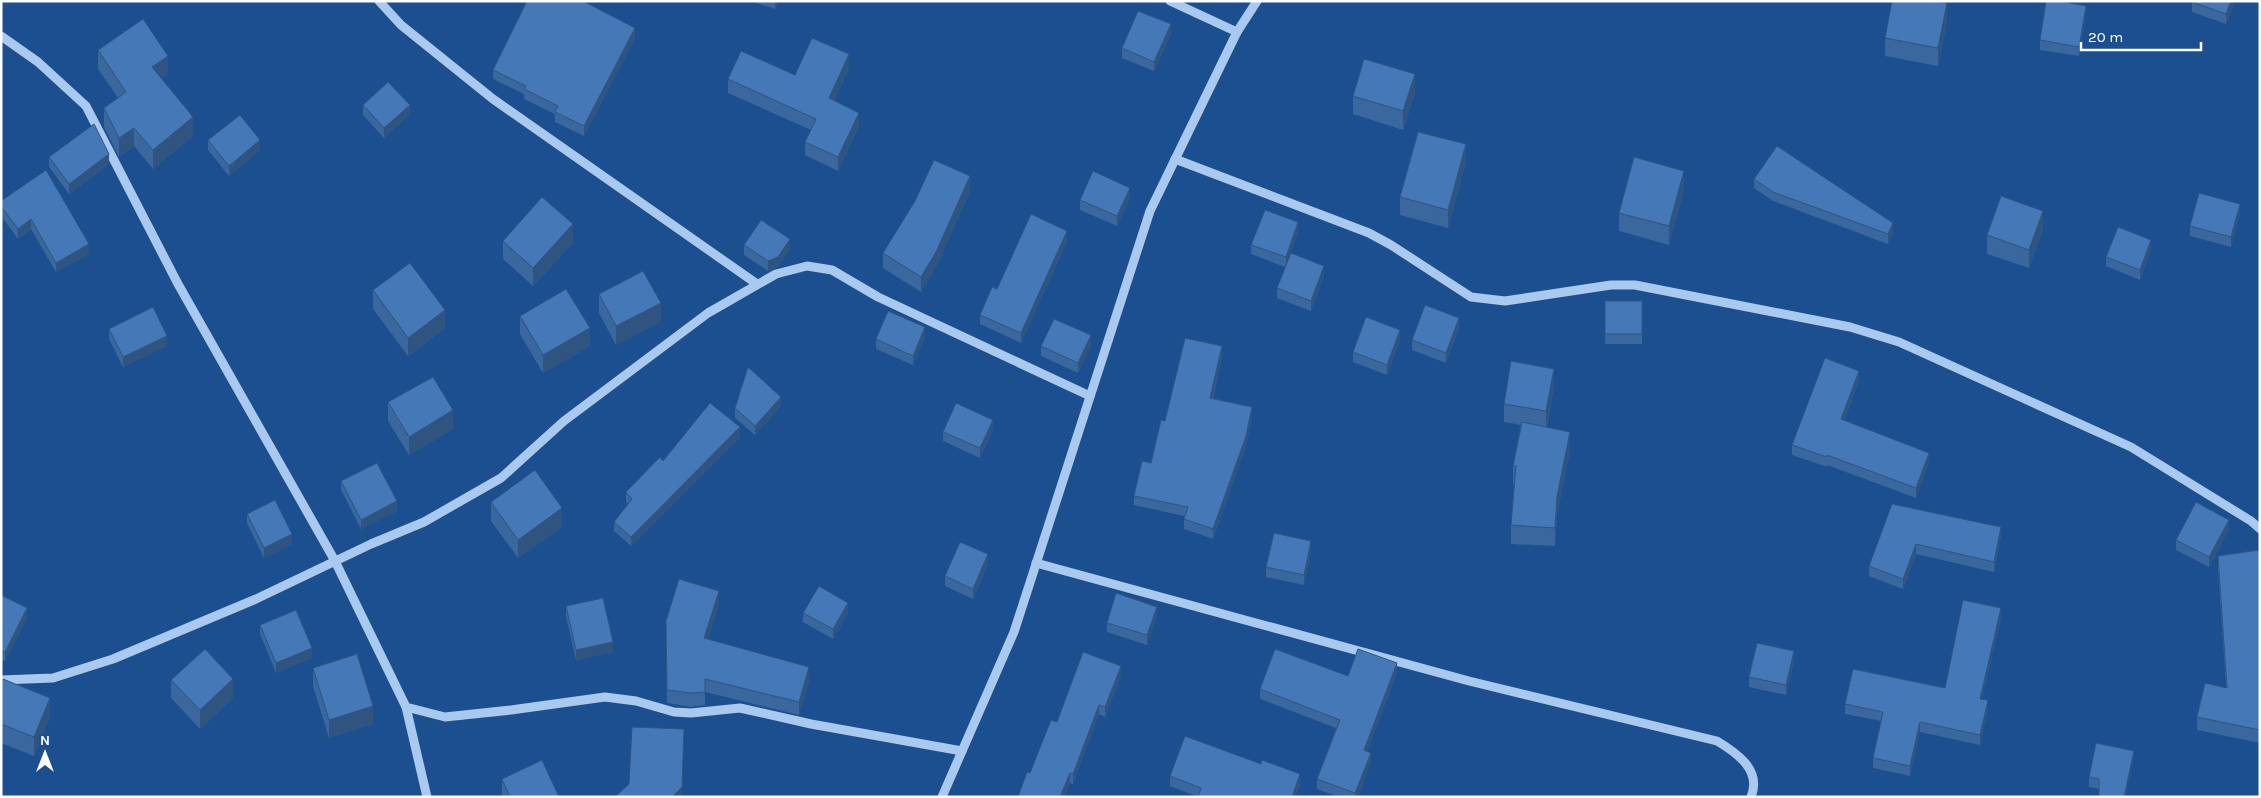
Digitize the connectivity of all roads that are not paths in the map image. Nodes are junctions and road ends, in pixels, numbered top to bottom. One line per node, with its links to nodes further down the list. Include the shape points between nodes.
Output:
1 (379, 1): 7 (street, via 401,25 493,98)
2 (1170, 1): 4 (street)
3 (1257, 1): 4 (street)
4 (1237, 32): 6 (street)
5 (1, 36): 11 (street, via 38,62 86,106 178,284)
6 (1175, 159): 8 (street, via 1150,211); 9 (street, via 1370,233 1472,297 1505,301 1635,285 1850,327 1899,342 2131,447)
7 (757, 284): 8 (street, via 776,274 807,266 832,270 878,297); 11 (street, via 708,313 564,421 501,478 424,522)
8 (1090, 396): 12 (street)
9 (2256, 520): 10 (street)
10 (2260, 529)
11 (335, 561): 13 (street, via 256,599 113,659 53,678); 14 (street)
12 (1036, 563): 15 (street, via 1014,632); 18 (street, via 1469,680 1717,741 1738,754 1749,767 1754,790)
13 (1, 680)
14 (406, 707): 15 (street, via 445,717 605,697 682,712 740,708); 16 (street)
15 (962, 751): 17 (street)
16 (427, 797)
17 (942, 797)
18 (1751, 797)

